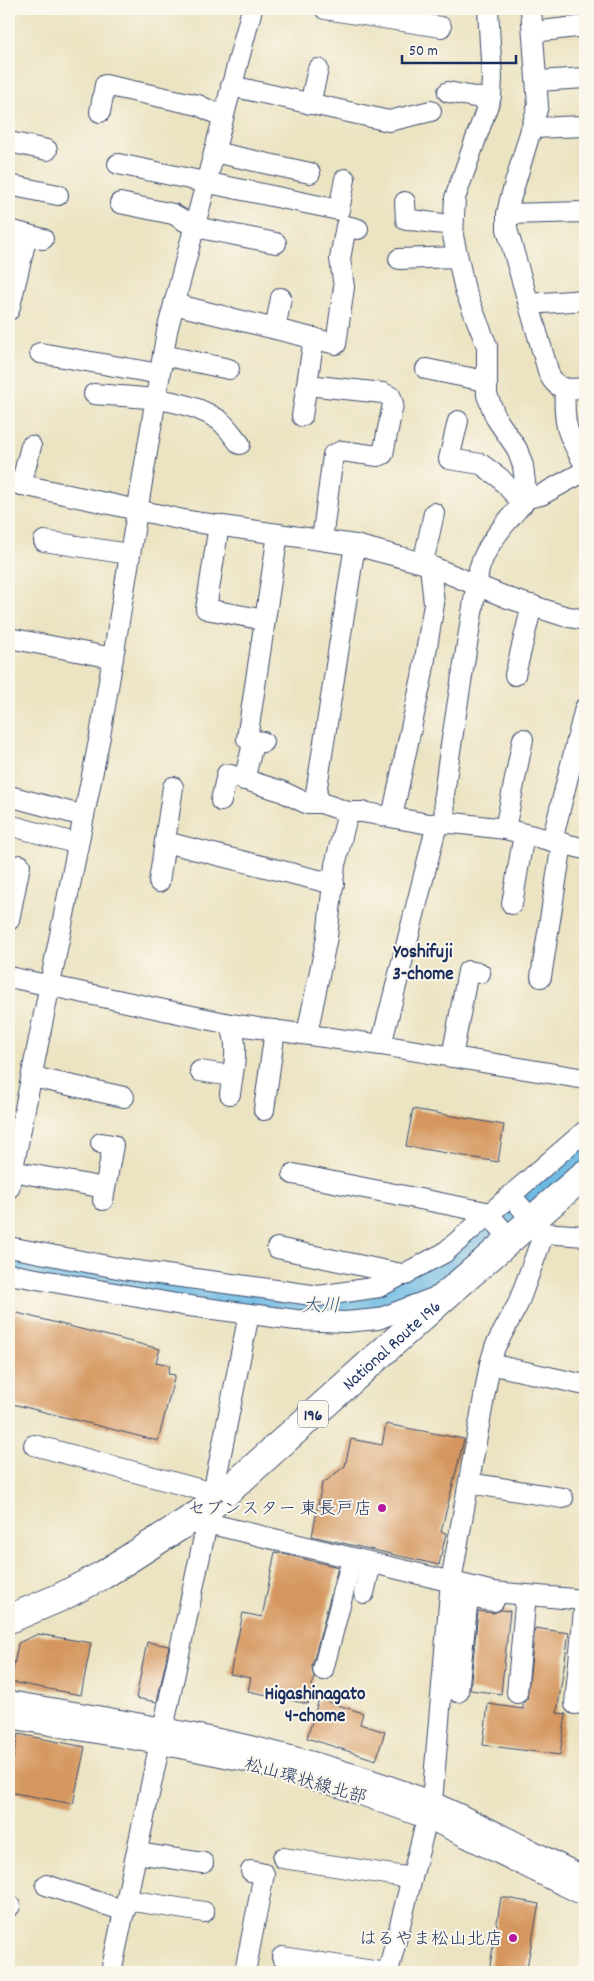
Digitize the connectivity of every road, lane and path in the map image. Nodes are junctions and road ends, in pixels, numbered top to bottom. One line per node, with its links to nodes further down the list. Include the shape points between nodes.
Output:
1 (252, 9): 12 (street)
2 (325, 9): 5 (street, via 379,18)
3 (488, 9): 14 (street)
4 (531, 9): 8 (street)
5 (397, 14): 7 (street)
6 (585, 26): 8 (street)
7 (441, 27)
8 (533, 32): 11 (street)
9 (318, 69): 15 (street)
10 (585, 78): 11 (street)
11 (538, 81): 20 (street, via 538,106)
12 (231, 86): 15 (street); 18 (street)
13 (448, 92): 14 (street)
14 (490, 100): 34 (street, via 455,198)
15 (310, 104): 16 (street, via 389,121)
16 (431, 111)
17 (100, 112): 18 (street, via 105,85 198,105)
18 (223, 117): 23 (street)
19 (585, 126): 20 (street)
20 (533, 128): 33 (street)
21 (9, 142): 22 (street)
22 (47, 150)
23 (214, 152): 25 (street); 26 (street)
24 (118, 164): 26 (street)
25 (310, 173)
26 (206, 182): 28 (street, via 339,210); 35 (street)
27 (9, 185): 29 (street)
28 (348, 190)
29 (58, 195)
30 (405, 202): 34 (street, via 406,220)
31 (120, 203): 35 (street, via 173,214)
32 (585, 212): 33 (street)
33 (507, 214): 44 (street, via 507,229)
34 (452, 224): 39 (street)
35 (194, 227): 38 (street); 43 (street)
36 (358, 229): 47 (street, via 346,226 340,259 344,288 336,344)
37 (26, 235): 45 (street)
38 (276, 242)
39 (456, 256): 40 (street); 52 (street, via 465,290 488,346)
40 (399, 259)
41 (281, 298): 46 (street)
42 (585, 300): 44 (street)
43 (174, 304): 46 (street); 49 (street)
44 (529, 304): 54 (street, via 554,385)
45 (9, 310)
46 (276, 329): 47 (street)
47 (314, 338): 53 (street)
48 (40, 353): 49 (street)
49 (162, 365): 51 (street); 56 (street)
50 (426, 369): 52 (street)
51 (229, 370)
52 (485, 381): 63 (street, via 490,406 517,449 523,466)
53 (307, 385): 57 (street); 68 (street, via 383,393 391,397 393,404 383,454 342,450 333,455)
54 (575, 388): 61 (street, via 565,426)
55 (94, 394): 56 (street)
56 (155, 400): 59 (street, via 175,402 208,414 221,421); 64 (street)
57 (302, 416)
58 (458, 421): 63 (street, via 449,459 481,464)
59 (240, 444)
60 (31, 446): 62 (street)
61 (585, 464): 63 (street, via 541,495)
62 (15, 484): 64 (street)
63 (525, 501): 73 (street, via 492,539 484,553)
64 (136, 509): 66 (street); 71 (street)
65 (434, 513): 72 (street)
66 (219, 525): 67 (street); 75 (street, via 206,609)
67 (278, 534): 68 (street); 75 (street)
68 (322, 540): 70 (street)
69 (44, 541): 71 (street)
70 (355, 544): 72 (street); 86 (street, via 316,794)
71 (129, 554): 78 (street)
72 (427, 564): 73 (street); 89 (street, via 434,604)
73 (476, 585): 74 (street); 90 (street)
74 (532, 605): 76 (street); 79 (street)
75 (265, 620): 82 (street, via 247,739 258,741)
76 (585, 620)
77 (9, 638): 78 (street)
78 (113, 658): 88 (street)
79 (515, 675)
80 (585, 708): 94 (street)
81 (523, 739): 92 (street)
82 (244, 780): 85 (street, via 227,774); 86 (street, via 281,791 306,803)
83 (173, 787): 93 (street)
84 (9, 796): 88 (street)
85 (221, 801)
86 (320, 804): 87 (street)
87 (348, 812): 89 (street); 99 (street, via 335,865)
88 (84, 816): 95 (street)
89 (392, 817): 90 (street)
90 (441, 824): 92 (street); 109 (street)
91 (9, 825): 95 (street)
92 (515, 832): 94 (street); 100 (street)
93 (165, 842): 98 (street); 99 (street)
94 (557, 842): 96 (street); 103 (street)
95 (78, 844): 105 (street)
96 (585, 849)
97 (20, 865): 101 (street)
98 (159, 882)
99 (334, 884): 108 (street)
100 (512, 904)
101 (9, 920)
102 (480, 973): 110 (street, via 468,971)
103 (541, 977)
104 (9, 978): 105 (street)
105 (50, 986): 106 (street); 112 (street)
106 (230, 1024): 107 (street); 111 (street, via 235,1036 231,1085)
107 (275, 1030): 108 (street); 116 (street)
108 (307, 1034): 109 (street)
109 (381, 1045): 110 (street)
110 (452, 1056): 113 (street)
111 (200, 1071)
112 (32, 1077): 114 (street); 115 (street)
113 (585, 1079)
114 (124, 1097)
115 (18, 1099): 121 (street)
116 (264, 1110)
117 (585, 1131): 122 (street)
118 (102, 1143): 121 (street, via 113,1145 104,1194)
119 (293, 1174): 123 (street, via 486,1212)
120 (585, 1174): 122 (highway, National Route 196 / 196)
121 (10, 1180)
122 (525, 1212): 123 (highway, National Route 196 / 196); 124 (street); 131 (street, via 518,1304 495,1347)
123 (499, 1225): 128 (street); 130 (highway, National Route 196 / 196, via 453,1289)
124 (585, 1236)
125 (9, 1247): 130 (street, via 133,1270 319,1296)
126 (277, 1248): 128 (street)
127 (9, 1274): 129 (street)
128 (406, 1275): 130 (street)
129 (249, 1314): 130 (street, via 345,1322); 136 (street)
130 (384, 1317): 136 (highway, National Route 196 / 196)
131 (490, 1364): 132 (street); 134 (street)
132 (585, 1385)
133 (34, 1446): 136 (street)
134 (469, 1483): 135 (street); 138 (street)
135 (563, 1498)
136 (210, 1508): 137 (street); 142 (highway, National Route 196 / 196, via 103,1575 60,1598); 149 (street)
137 (361, 1561): 138 (street); 139 (street); 143 (street)
138 (451, 1581): 141 (street, via 494,1592); 150 (street)
139 (364, 1593)
140 (525, 1605): 141 (street); 144 (street, via 468,1598); 145 (street)
141 (585, 1607): 147 (street)
142 (11, 1618)
143 (323, 1670)
144 (458, 1692)
145 (517, 1693)
146 (9, 1701): 149 (street, 松山環状線北部)
147 (575, 1704)
148 (9, 1718): 149 (street, 松山環状線北部)
149 (162, 1735): 150 (street, 松山環状線北部, via 272,1750 348,1772); 151 (street)
150 (430, 1811): 155 (street, 松山環状線北部); 156 (street); 158 (street, 松山環状線北部)
151 (137, 1853): 153 (street); 159 (street)
152 (283, 1858): 156 (street)
153 (204, 1862)
154 (251, 1871): 163 (street, via 264,1874)
155 (585, 1877)
156 (412, 1878): 165 (street)
157 (46, 1885): 159 (street)
158 (585, 1896)
159 (126, 1905): 160 (street); 162 (street)
160 (204, 1912)
161 (282, 1957): 164 (street)
162 (111, 1972)
163 (245, 1972)
164 (380, 1972)
165 (388, 1972)

